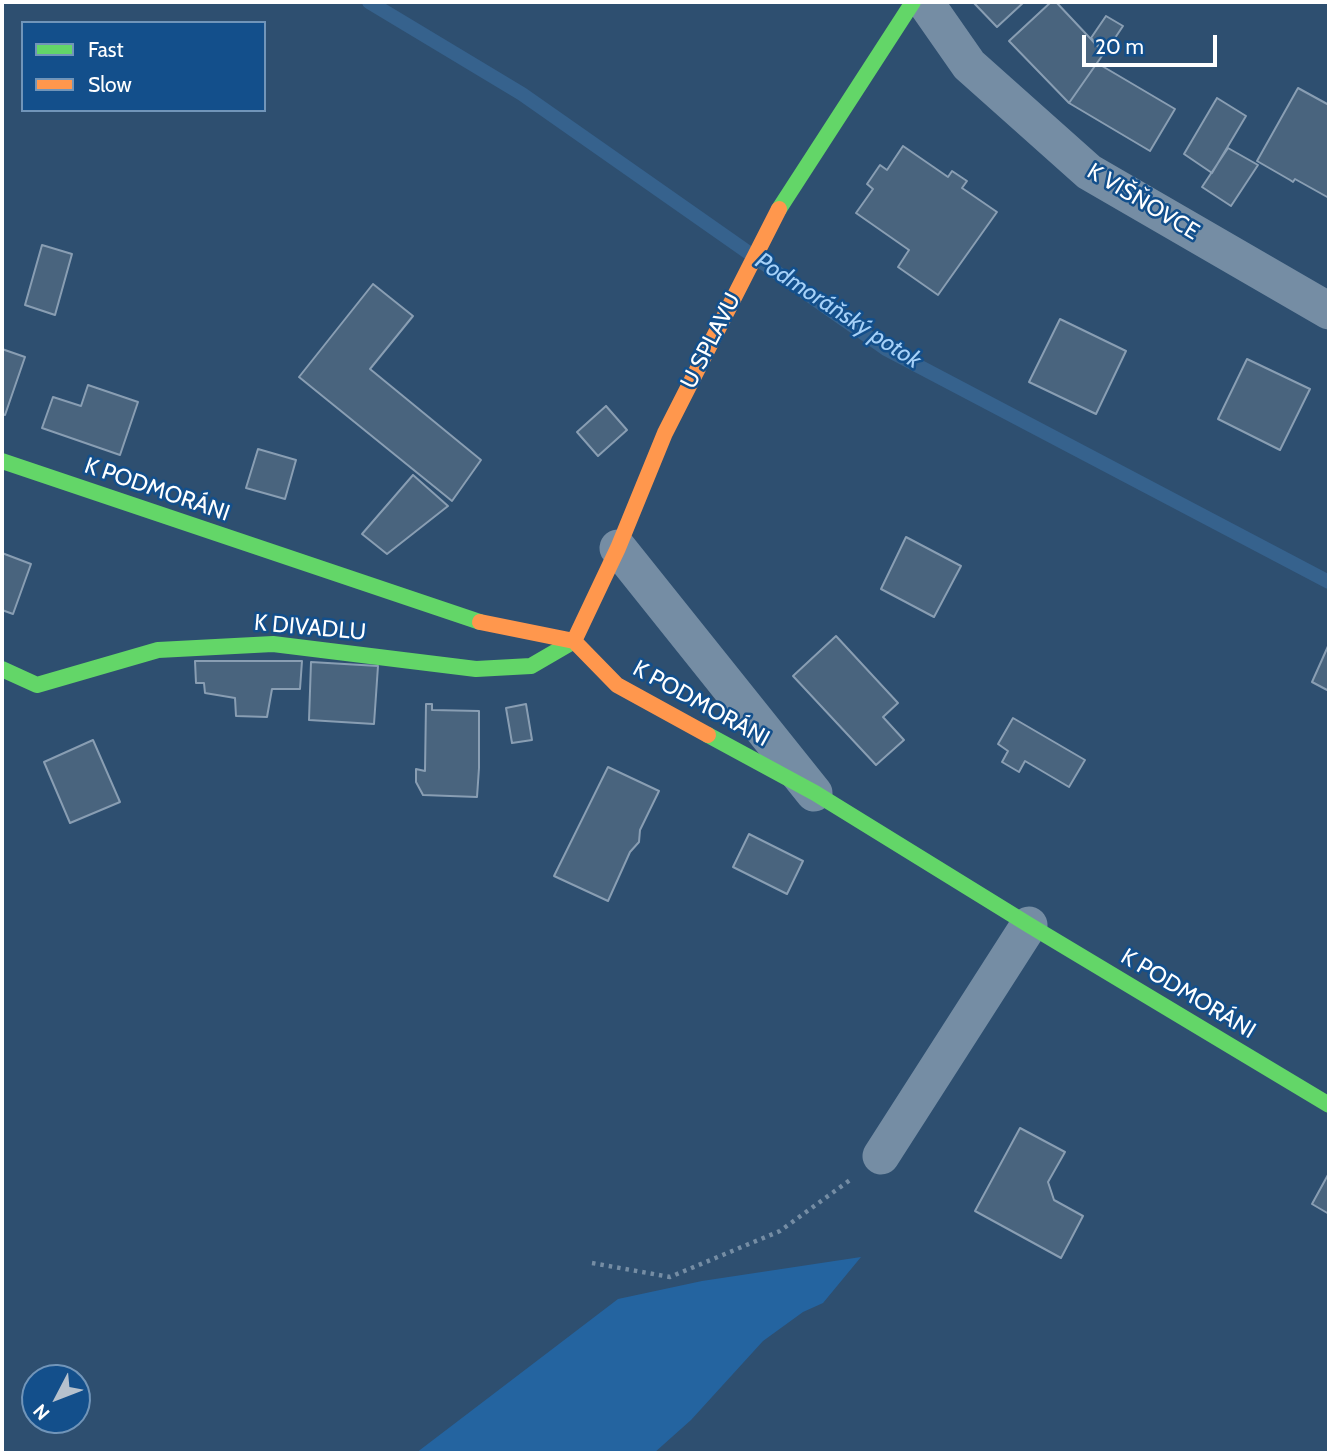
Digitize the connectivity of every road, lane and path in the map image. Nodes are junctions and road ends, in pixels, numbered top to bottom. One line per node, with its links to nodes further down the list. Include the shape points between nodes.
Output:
1 (912, 2): 5 (street, U SPLAVU, via 779,209 664,433)
2 (925, 2): 3 (street, K VIŠŇOVCE, via 969,65 1089,172)
3 (1329, 311)
4 (2, 461): 6 (street, K PODMORÁNI, via 482,623)
5 (618, 548): 6 (street, U SPLAVU); 8 (street)
6 (574, 641): 7 (street, K DIVADLU, via 531,666 476,669 273,644 158,650 37,685); 8 (street, K PODMORÁNI, via 617,685)
7 (2, 669)
8 (815, 793): 9 (street, K PODMORÁNI)
9 (1029, 925): 10 (street, K PODMORÁNI); 11 (street)
10 (1329, 1105)
11 (881, 1156): 12 (path, via 780,1231 670,1277)
12 (592, 1262)

